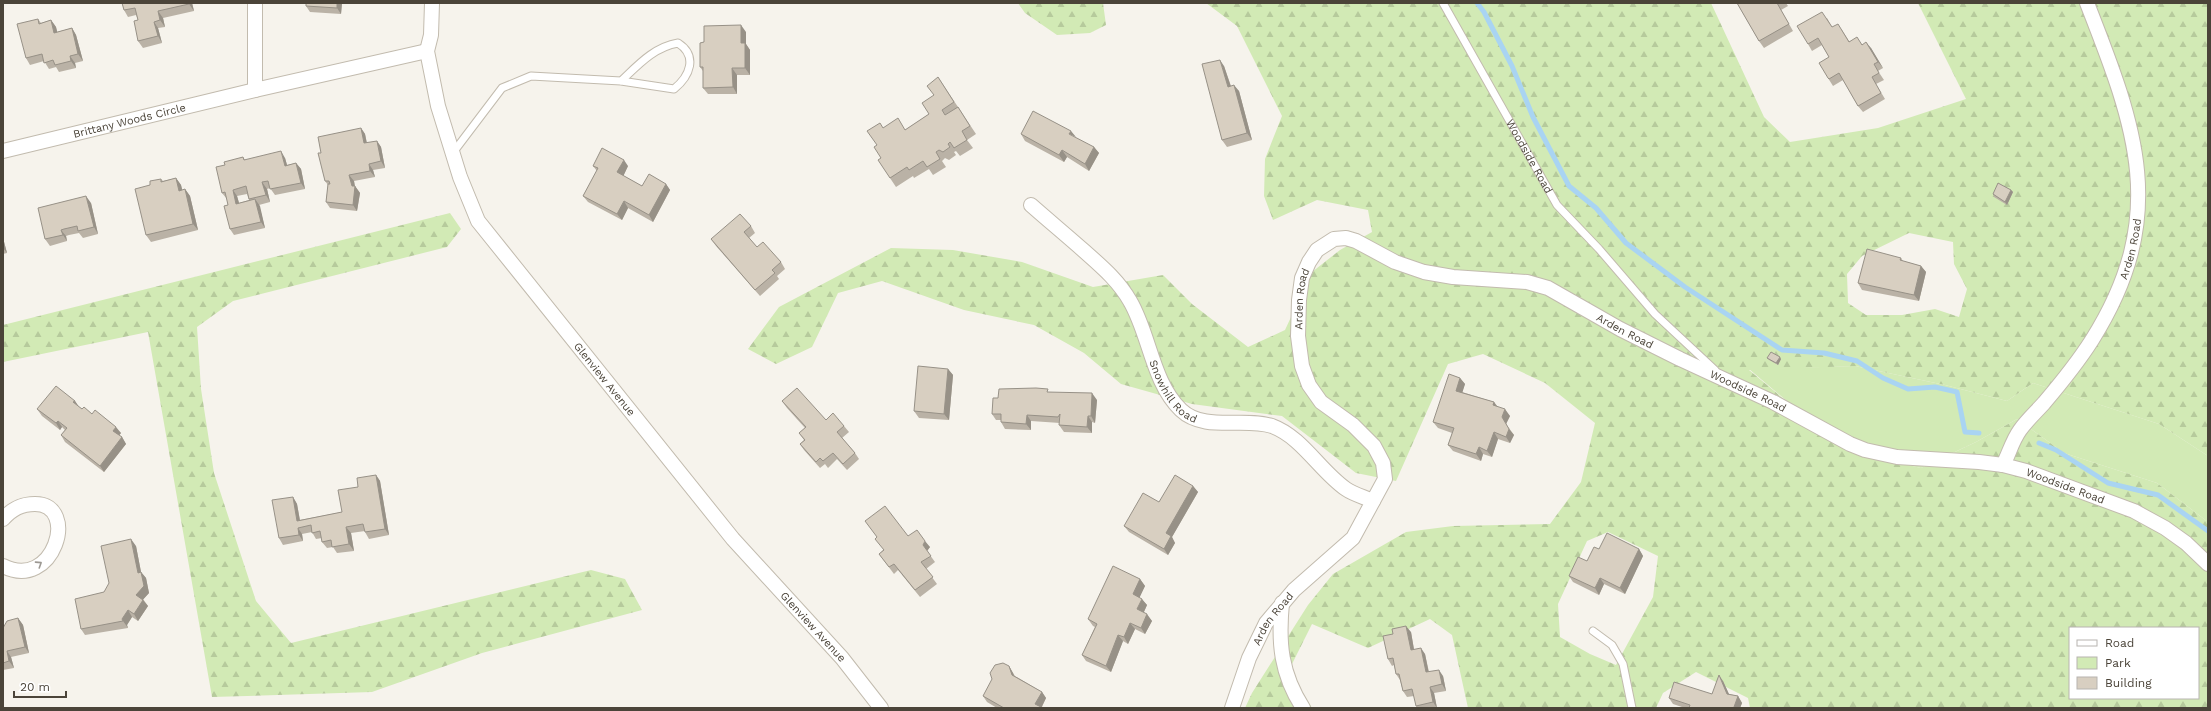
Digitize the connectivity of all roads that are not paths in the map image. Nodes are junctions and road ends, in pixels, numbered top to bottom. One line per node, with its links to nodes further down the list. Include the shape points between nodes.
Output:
1 (255, 3): 7 (street)
2 (432, 3): 5 (street, Glenview Avenue, via 431,35)
3 (1443, 3): 11 (lane, Woodside Road, via 1557,205 1600,249 1655,314)
4 (2087, 3): 12 (street, Arden Road, via 2120,90 2131,130 2139,178 2137,227 2118,293 2093,339 2079,360 2020,430)
5 (427, 50): 7 (street, Brittany Woods Circle); 9 (street, Glenview Avenue, via 438,106)
6 (621, 81): 6 (lane, via 674,89 681,84 691,58 686,48 678,43 669,45 651,54); 9 (lane, via 531,76 502,88)
7 (255, 90): 8 (street, Brittany Woods Circle)
8 (3, 151)
9 (452, 154): 19 (street, Glenview Avenue, via 471,208 489,237 550,309 733,538 842,658)
10 (1031, 204): 13 (street, Snowhill Road, via 1114,278 1130,300 1139,319 1160,378 1182,411 1194,419 1203,421 1258,423 1282,430 1346,489)
11 (1725, 380): 12 (street, Woodside Road, via 1865,450 1897,457); 13 (street, Arden Road, via 1620,329 1548,288 1527,282 1453,277 1424,272 1395,262 1356,241 1346,238 1334,239 1317,250 1302,278 1298,307 1302,366 1308,385 1321,402 1353,425 1374,446 1383,463 1385,479)
12 (2003, 465): 15 (street, Woodside Road, via 2026,471 2134,512 2165,528)
13 (1373, 501): 17 (street, Arden Road, via 1353,538 1294,590)
14 (3, 519): 16 (street, one-way to 14, via 10,570 25,571 40,566 51,554 58,537 59,523 52,511 41,504 23,504)
15 (2208, 564)
16 (3, 566)
17 (1282, 604): 20 (street, Arden Road, via 1266,623 1255,642); 21 (street, via 1279,631 1282,659)
18 (1593, 631): 22 (lane, via 1612,645 1623,664)
19 (881, 708)
20 (1232, 708)
21 (1303, 708)
22 (1632, 708)

